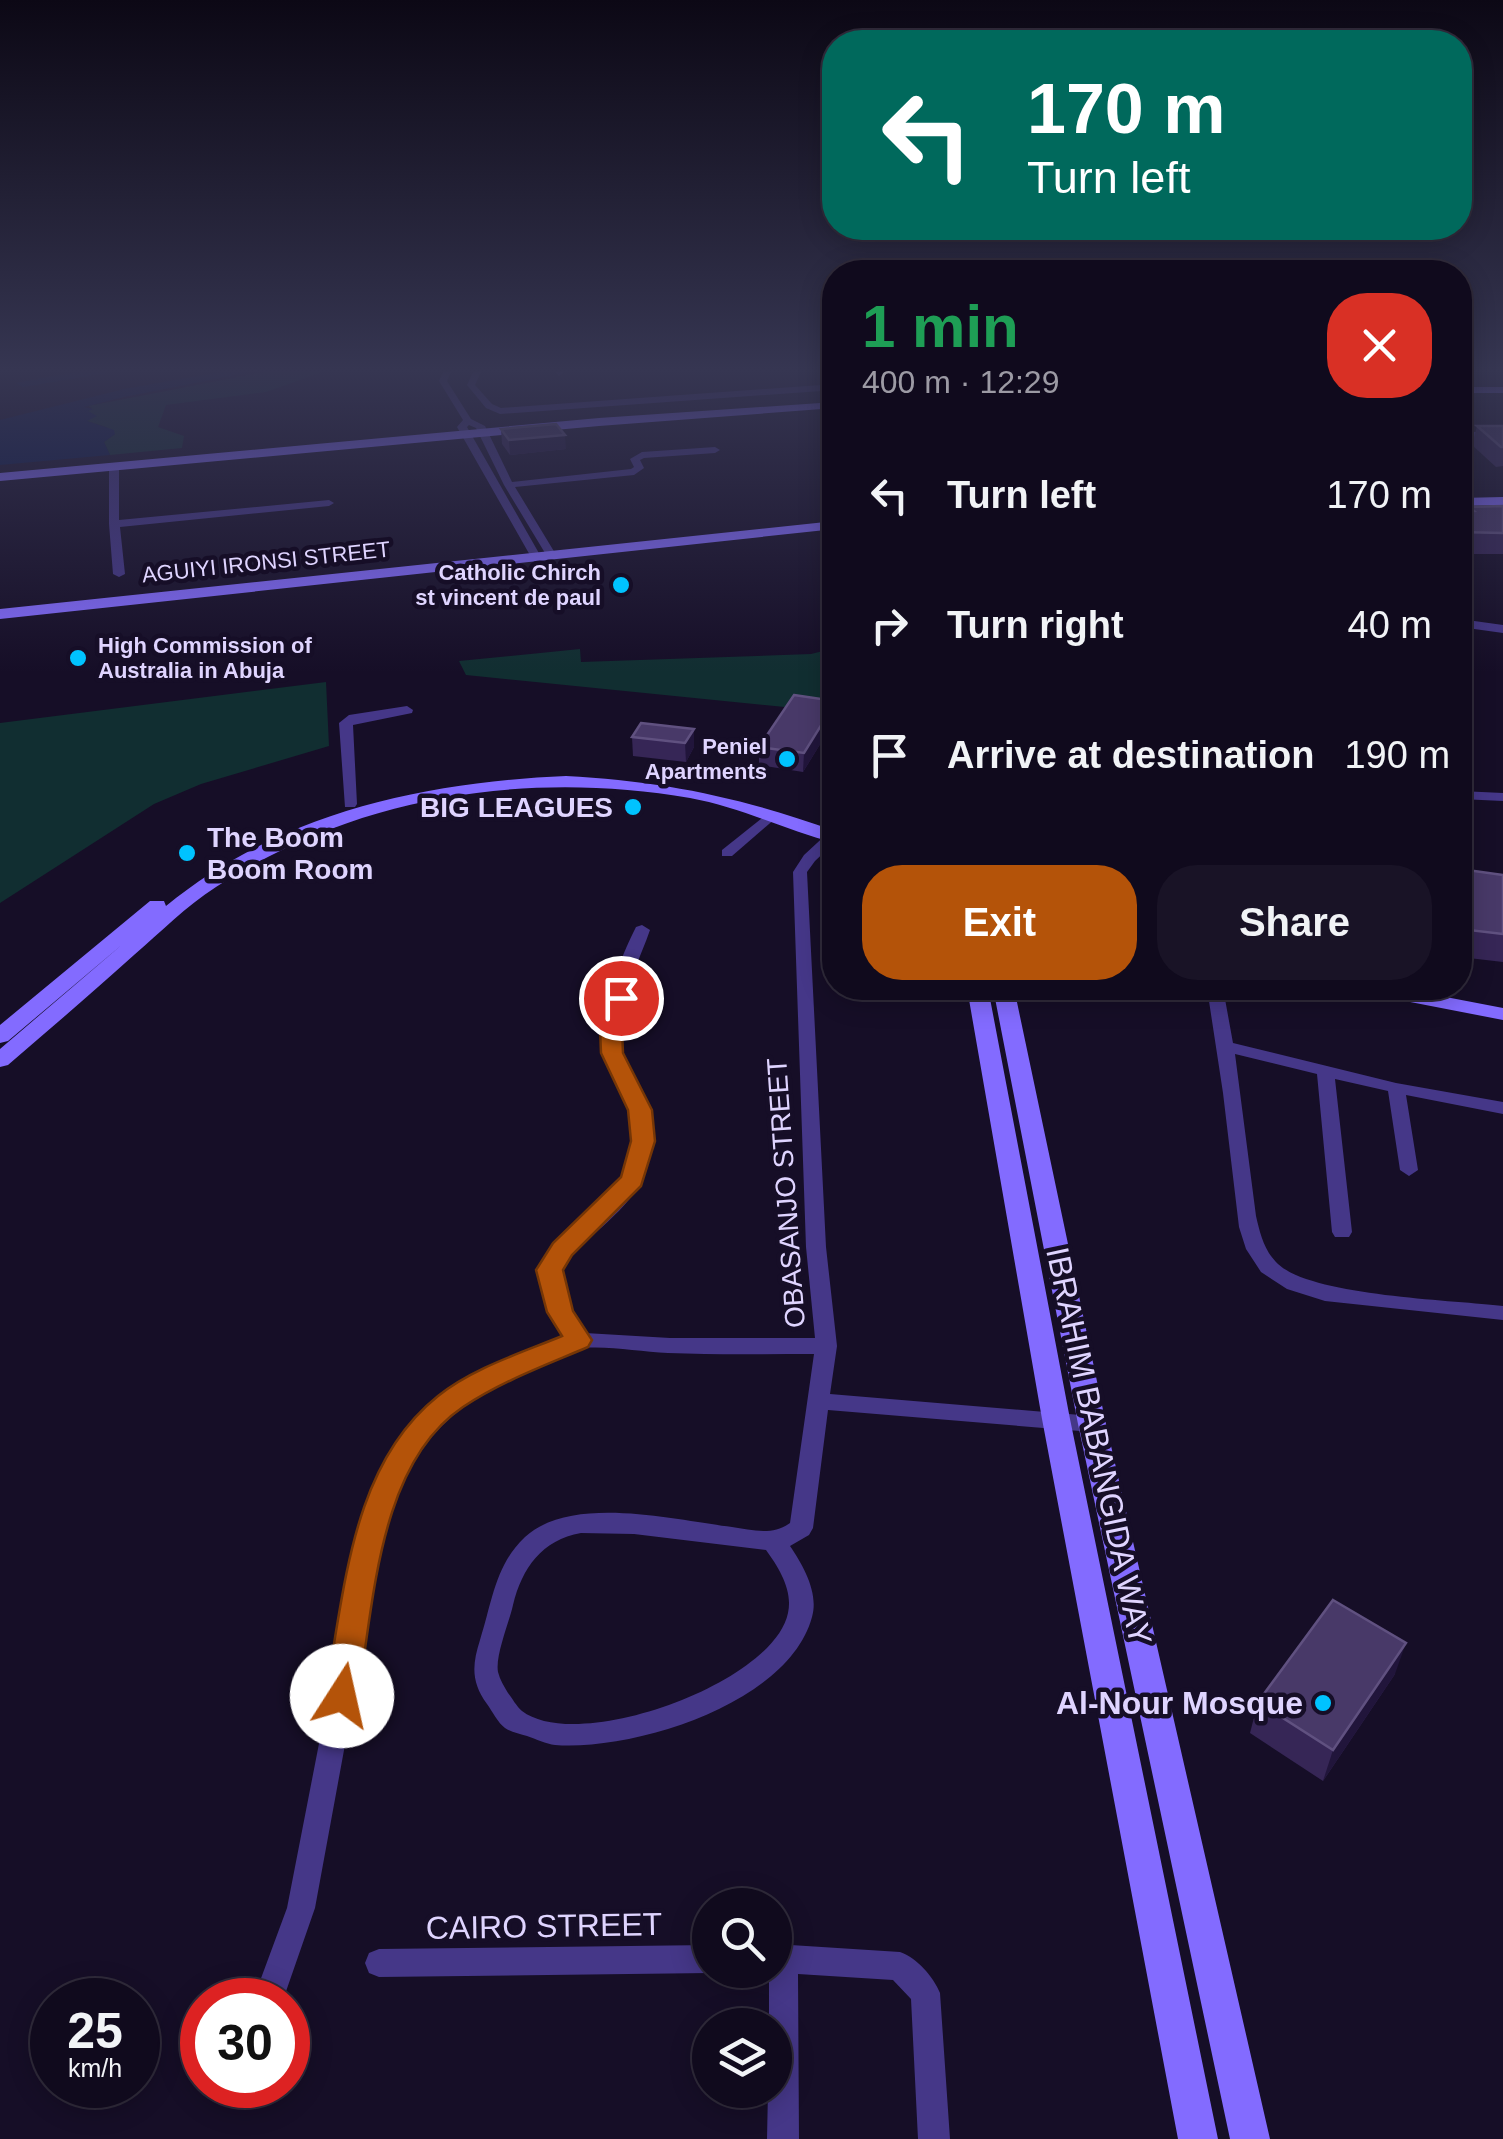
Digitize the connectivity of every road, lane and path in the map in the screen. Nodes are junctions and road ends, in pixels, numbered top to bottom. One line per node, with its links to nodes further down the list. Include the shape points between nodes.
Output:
1 (41, 472): 6 (main road)
2 (114, 472): 12 (street)
3 (496, 472): 13 (street)
4 (500, 472): 7 (street)
5 (634, 472): 7 (street)
6 (0, 474)
7 (509, 486): 13 (street)
8 (328, 503): 12 (street)
9 (1472, 504): 10 (main road)
10 (1503, 504)
11 (822, 523): 13 (main road, AGUIYI IRONSI STREET)
12 (114, 524): 14 (street)
13 (540, 550): 15 (main road, AGUIYI IRONSI STREET); 16 (main road, AGUIYI IRONSI STREET)
14 (119, 574)
15 (0, 607)
16 (0, 614)
17 (1472, 625): 18 (street)
18 (1503, 630)
19 (407, 710): 22 (street, via 346,724)
20 (1472, 796): 21 (street)
21 (1503, 798)
22 (350, 804): 24 (main road, via 478,778 605,773 729,790); 36 (main road, via 212,865)
23 (770, 815): 25 (main road); 27 (street); 38 (main road, via 665,789 550,782 437,794 337,820 256,855 190,896)
24 (822, 827)
25 (822, 829)
26 (822, 845): 46 (street, OBASANJO STREET, via 800,872 800,890)
27 (728, 853)
28 (642, 930): 45 (street, via 611,1029 612,1053 640,1110 640,1161 632,1180 562,1249 550,1270 560,1312)
29 (1472, 997): 34 (main road)
30 (979, 1000): 48 (main road, IBRAHIM BABANGIDA WAY)
31 (1004, 1000): 49 (main road, IBRAHIM BABANGIDA WAY)
32 (1217, 1000): 37 (street)
33 (1455, 1000): 35 (main road)
34 (1503, 1000)
35 (1503, 1014)
36 (0, 1036)
37 (1227, 1047): 39 (street); 44 (street, via 1248,1219 1266,1264 1296,1286 1325,1294)
38 (0, 1060)
39 (1326, 1072): 40 (street); 43 (street)
40 (1396, 1088): 41 (street); 42 (street)
41 (1503, 1108)
42 (1409, 1170)
43 (1342, 1232)
44 (1503, 1313)
45 (579, 1340): 46 (street); 54 (street, via 450,1401 400,1456 370,1538 301,1908)
46 (826, 1346): 47 (street, OBASANJO STREET)
47 (818, 1401): 48 (street); 50 (street, OBASANJO STREET, via 801,1528)
48 (1056, 1420): 49 (street); 58 (main road, IBRAHIM BABANGIDA WAY)
49 (1092, 1424): 59 (main road, IBRAHIM BABANGIDA WAY)
50 (773, 1541): 50 (street, via 796,1574 800,1617 796,1632 756,1675 674,1717 626,1731 567,1736 519,1728 494,1701 484,1670 504,1594 534,1542 590,1522)
51 (692, 1959): 53 (street, CAIRO STREET)
52 (792, 1959): 57 (street, via 900,1966 915,1978 926,1993)
53 (378, 1963)
54 (276, 1978)
55 (780, 1988): 56 (street)
56 (783, 2139)
57 (934, 2139)
58 (1198, 2139)
59 (1250, 2139)

